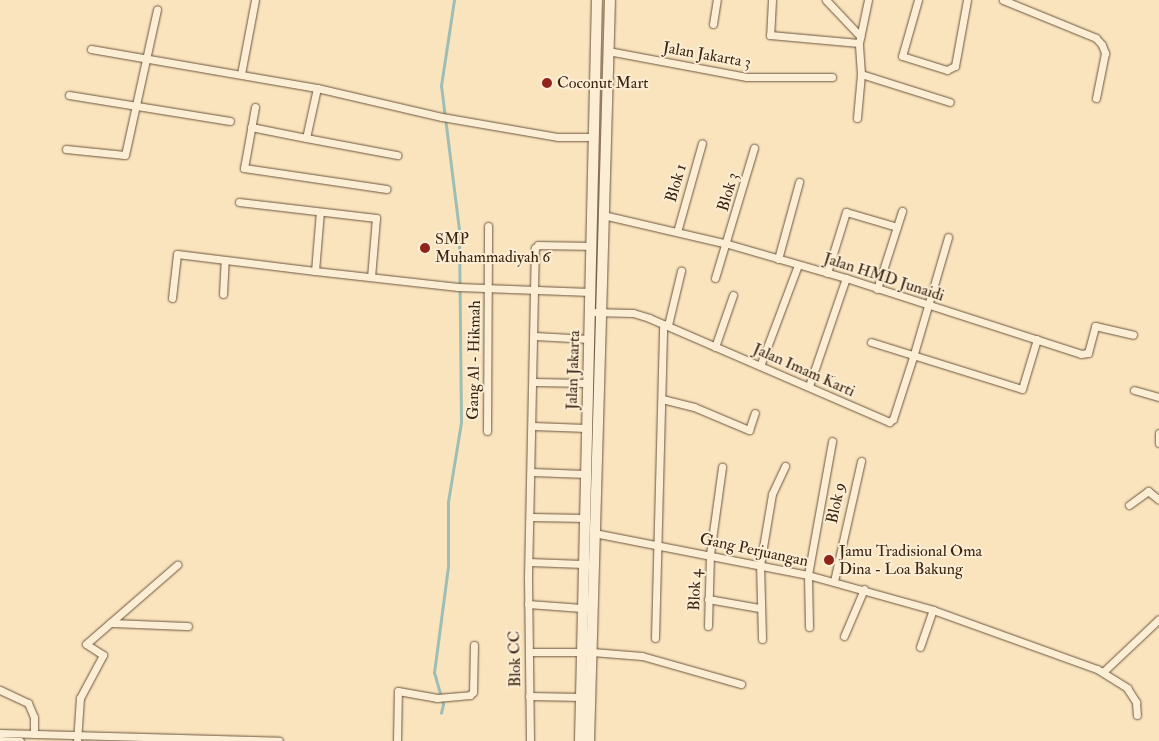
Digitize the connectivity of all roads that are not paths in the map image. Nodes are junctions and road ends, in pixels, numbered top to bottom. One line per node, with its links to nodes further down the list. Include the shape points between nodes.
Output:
1 (255, 0): 17 (street)
2 (597, 0): 29 (main road, Jalan Jakarta)
3 (610, 0): 15 (main road, Jalan Jakarta)
4 (717, 0): 12 (street)
5 (772, 0): 13 (street, via 769,32 773,36)
6 (826, 0): 13 (street)
7 (868, 0): 13 (street)
8 (918, 0): 9 (street, via 902,56 939,70 954,69)
9 (967, 0)
10 (1003, 0): 22 (street, via 1096,38 1105,53)
11 (157, 10): 16 (street)
12 (712, 24)
13 (859, 39): 18 (street)
14 (91, 50): 16 (street)
15 (608, 51): 19 (street, Jalan Jakarta 3, via 747,77); 40 (main road, Jalan Jakarta)
16 (148, 57): 17 (street); 24 (street)
17 (241, 74): 20 (street)
18 (861, 74): 23 (street); 26 (street)
19 (832, 76)
20 (317, 88): 29 (street, via 442,117 558,137); 30 (street)
21 (69, 95): 24 (street)
22 (1096, 98)
23 (950, 102)
24 (136, 105): 27 (street); 33 (street, via 124,156)
25 (255, 106): 28 (street)
26 (857, 118)
27 (230, 121)
28 (251, 127): 30 (street); 36 (street, via 244,168)
29 (593, 137): 46 (main road, Jalan Jakarta)
30 (306, 138): 34 (street)
31 (702, 143): 43 (street, Blok 1)
32 (754, 148): 45 (street, Blok 3)
33 (66, 149)
34 (397, 154)
35 (799, 182): 47 (street)
36 (386, 189)
37 (239, 202): 39 (street)
38 (902, 211): 42 (street)
39 (320, 212): 50 (street); 53 (street, via 376,218)
40 (603, 215): 43 (street, Jalan HMD Junaidi); 65 (main road, Jalan Jakarta)
41 (488, 226): 56 (street, Gang Al - Hikmah)
42 (897, 226): 52 (street, via 846,212); 57 (street)
43 (677, 232): 45 (street, Jalan HMD Junaidi)
44 (948, 237): 63 (street, Jalan Imam Karti)
45 (728, 244): 47 (street, Jalan HMD Junaidi); 54 (street, Blok 3)
46 (592, 246): 58 (street, Blok CC, via 536,246); 59 (main road, Jalan Jakarta)
47 (778, 259): 49 (street, Jalan HMD Junaidi)
48 (224, 260): 50 (street); 60 (street); 62 (street, via 177,254)
49 (798, 265): 52 (street, Jalan HMD Junaidi); 74 (street)
50 (315, 271): 53 (street)
51 (681, 271): 66 (street)
52 (827, 273): 55 (street, Jalan HMD Junaidi)
53 (372, 277): 56 (street)
54 (715, 278)
55 (846, 278): 57 (street, Jalan HMD Junaidi); 77 (street)
56 (489, 288): 58 (street); 84 (street, Gang Al - Hikmah)
57 (877, 289): 63 (street, Jalan HMD Junaidi)
58 (536, 290): 59 (street); 68 (street, Blok CC)
59 (590, 292): 64 (main road, Jalan Jakarta)
60 (223, 294)
61 (734, 295): 72 (street)
62 (172, 298)
63 (928, 307): 70 (street, Jalan HMD Junaidi); 73 (street, Jalan Imam Karti)
64 (590, 312): 65 (street, Jalan Imam Karti); 69 (main road, Jalan Jakarta)
65 (602, 312): 66 (street, Jalan Imam Karti, via 633,313); 97 (main road, Jalan Jakarta)
66 (665, 325): 72 (street, Jalan Imam Karti); 80 (street)
67 (1134, 335): 70 (street, Jalan HMD Junaidi, via 1095,326 1085,355)
68 (534, 336): 69 (street); 75 (street, Blok CC)
69 (590, 339): 76 (main road, Jalan Jakarta)
70 (1037, 339): 73 (street, via 1022,389)
71 (871, 342): 73 (street)
72 (714, 347): 74 (street, Jalan Imam Karti)
73 (913, 357): 77 (street, Jalan Imam Karti, via 890,422)
74 (760, 366): 77 (street, Jalan Imam Karti)
75 (534, 382): 76 (street); 82 (street, Blok CC)
76 (587, 383): 83 (main road, Jalan Jakarta)
77 (809, 386)
78 (1134, 390): 79 (street)
79 (1159, 397)
80 (662, 399): 81 (street, via 694,407 749,430); 98 (street)
81 (755, 413)
82 (533, 426): 83 (street); 91 (street, Blok CC)
83 (586, 428): 92 (main road, Jalan Jakarta)
84 (487, 431)
85 (1159, 433): 87 (street)
86 (832, 441): 104 (street)
87 (1159, 443)
88 (861, 461): 105 (street, Blok 9)
89 (785, 466): 102 (street, via 772,494)
90 (722, 467): 99 (street, Blok 4)
91 (532, 472): 92 (street); 95 (street, Blok CC)
92 (586, 474): 96 (main road, Jalan Jakarta)
93 (1159, 500): 94 (street, via 1148,490)
94 (1129, 505)
95 (531, 517): 96 (street); 100 (street, Blok CC)
96 (585, 518): 101 (main road, Jalan Jakarta)
97 (594, 533): 98 (street, Gang Perjuangan); 123 (main road, Jalan Jakarta)
98 (658, 544): 99 (street, Gang Perjuangan); 118 (street)
99 (710, 554): 102 (street, Gang Perjuangan); 107 (street, Blok 4)
100 (529, 562): 101 (street); 108 (street, Blok CC)
101 (583, 564): 109 (main road, Jalan Jakarta)
102 (760, 564): 104 (street, Gang Perjuangan); 110 (street)
103 (177, 565): 113 (street)
104 (808, 575): 105 (street, Gang Perjuangan); 116 (street)
105 (834, 581): 106 (street, Gang Perjuangan)
106 (864, 589): 111 (street, Gang Perjuangan); 117 (street)
107 (708, 599): 110 (street); 115 (street, Blok 4)
108 (528, 604): 109 (street); 122 (street, Blok CC)
109 (582, 608): 123 (main road, Jalan Jakarta)
110 (759, 608): 119 (street)
111 (933, 610): 121 (street); 124 (street, Gang Perjuangan, via 975,628 1076,660)
112 (1159, 619): 124 (street)
113 (110, 623): 114 (street); 132 (street, via 86,644 103,655 80,698)
114 (188, 626)
115 (708, 626)
116 (809, 627)
117 (844, 636)
118 (655, 638)
119 (762, 639)
120 (474, 645): 137 (street, via 473,692 468,696 444,697 398,690)
121 (920, 647)
122 (529, 652): 123 (street); 127 (street, Blok CC)
123 (587, 652): 125 (street, via 642,656); 128 (main road, Jalan Jakarta); 140 (main road, Jalan Jakarta)
124 (1103, 672): 129 (street, Gang Perjuangan, via 1127,688 1136,702)
125 (741, 684)
126 (0, 690): 131 (street, via 28,703 34,717)
127 (529, 696): 128 (street); 138 (street, Blok CC)
128 (582, 697): 139 (main road, Jalan Jakarta)
129 (1137, 715)
130 (0, 733): 131 (street)
131 (30, 736): 132 (street)
132 (77, 738): 133 (street)
133 (170, 739): 136 (street)
134 (0, 740): 135 (street)
135 (20, 741)
136 (279, 741)
137 (397, 741)
138 (530, 741)
139 (580, 741)
140 (589, 741)

